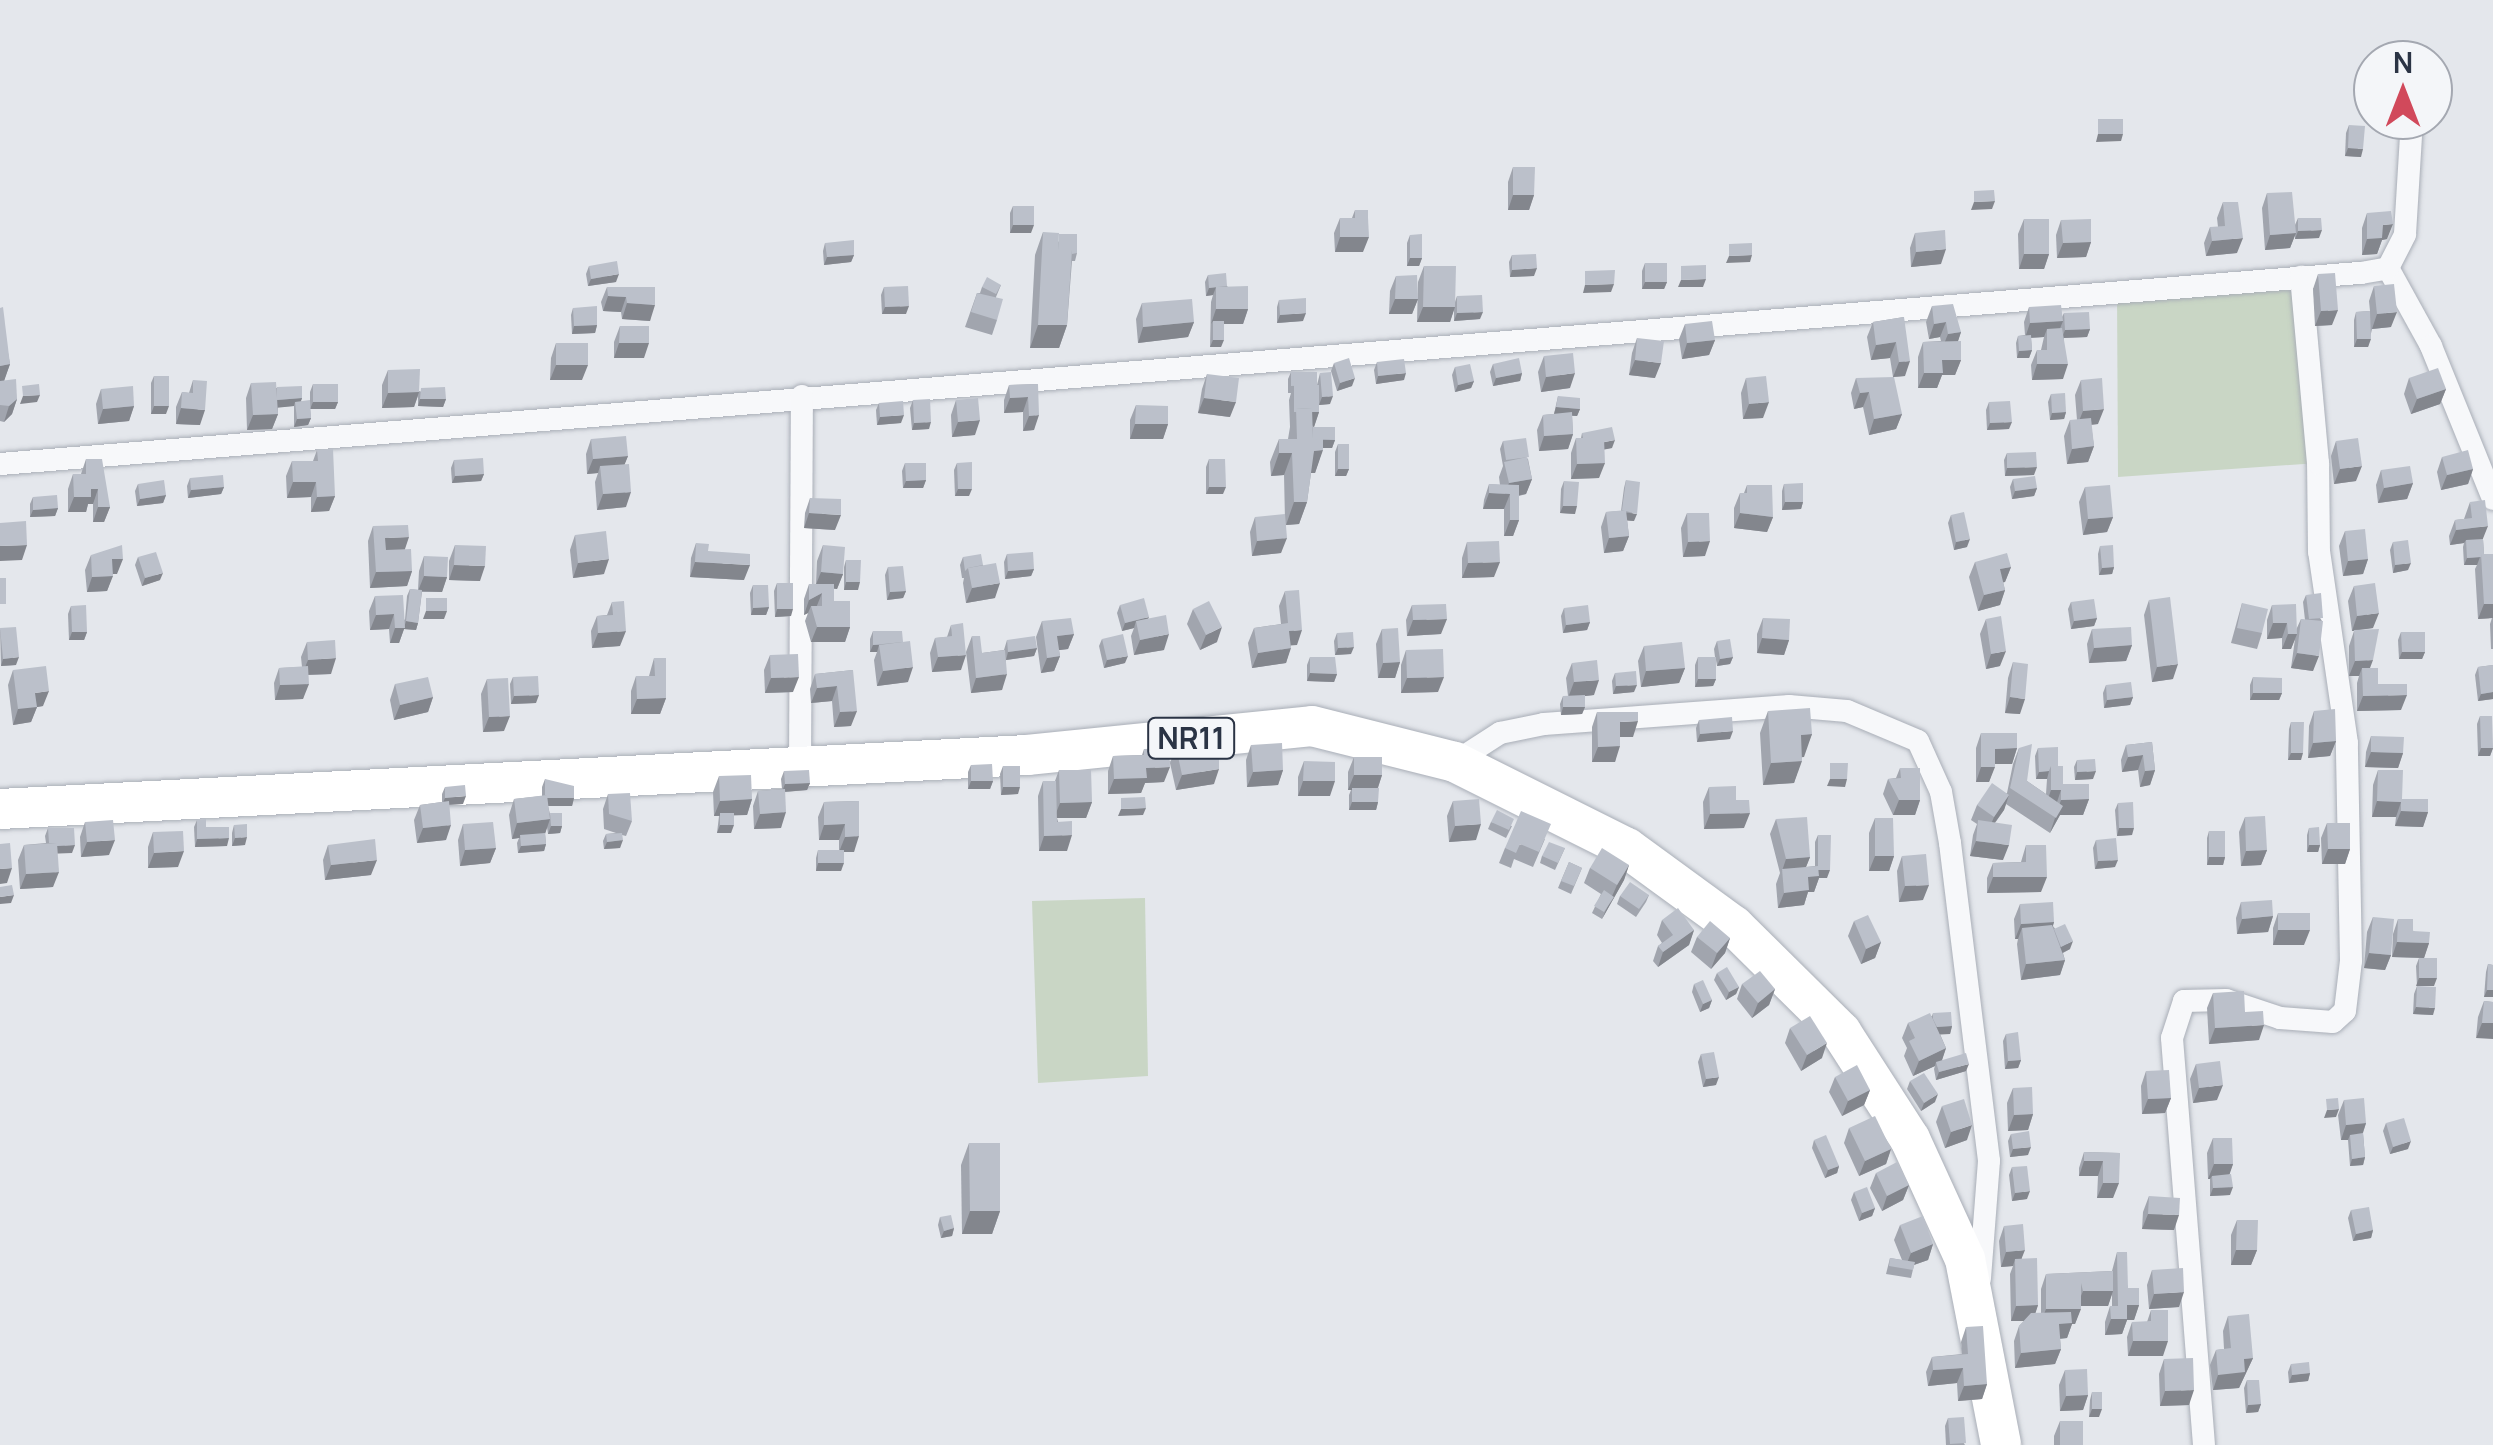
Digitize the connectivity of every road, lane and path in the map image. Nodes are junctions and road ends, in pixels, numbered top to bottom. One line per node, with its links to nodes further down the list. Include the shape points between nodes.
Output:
1 (2411, 140): 2 (street, via 2405,234)
2 (2388, 268): 3 (street); 6 (street, via 2431,346)
3 (2301, 278): 4 (street); 12 (street, via 2318,463 2318,552 2347,743 2351,961 2345,1012 2333,1022 2280,1018 2226,1000 2184,1001 2172,1038)
4 (802, 396): 5 (street); 8 (street)
5 (0, 464)
6 (2493, 499)
7 (1455, 762): 8 (highway, NR11, via 1312,726 1027,755); 10 (highway, NR11, via 1627,848 1734,926 1842,1032 1910,1139 1965,1258); 10 (street, via 1500,734 1544,724 1790,706 1847,711 1918,741 1941,792 1950,843 1989,1161)
8 (800, 765): 9 (highway, NR11)
9 (0, 809)
10 (1976, 1316): 11 (highway, NR11)
11 (2001, 1445)
12 (2204, 1445)

